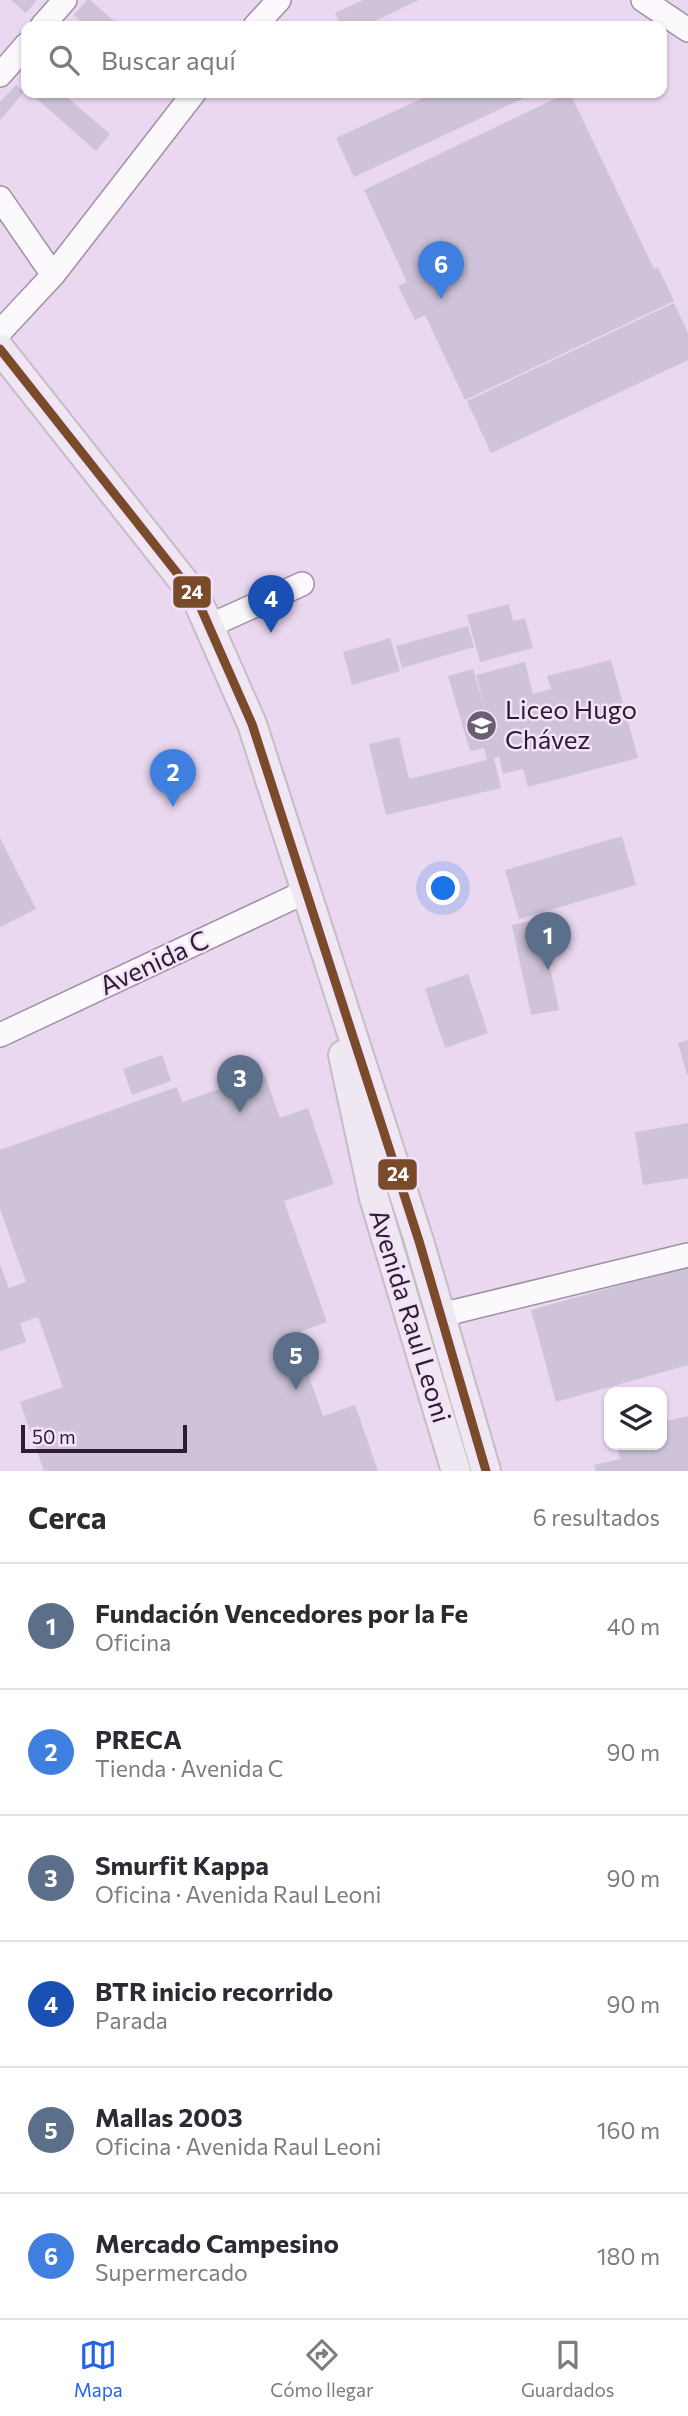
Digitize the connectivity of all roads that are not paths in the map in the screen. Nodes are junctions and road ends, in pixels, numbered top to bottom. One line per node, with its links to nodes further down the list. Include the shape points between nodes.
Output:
1 (65, 0): 4 (street)
2 (278, 0): 5 (street)
3 (643, 0): 6 (street)
4 (47, 21)
5 (259, 21)
6 (688, 30)
7 (21, 51): 8 (street)
8 (0, 75)
9 (190, 98): 11 (street)
10 (0, 198): 11 (street)
11 (53, 275): 12 (street)
12 (0, 332)
13 (0, 349): 15 (main road, via 196,597)
14 (302, 584): 15 (street)
15 (209, 626): 16 (main road, via 252,724)
16 (307, 891): 17 (street, Avenida C); 19 (main road, Avenida Raul Leoni); 20 (main road, Avenida Raul Leoni, via 374,1198)
17 (0, 1035)
18 (688, 1255): 19 (street)
19 (441, 1315): 21 (main road, Avenida Raul Leoni)
20 (456, 1471)
21 (486, 1471)

